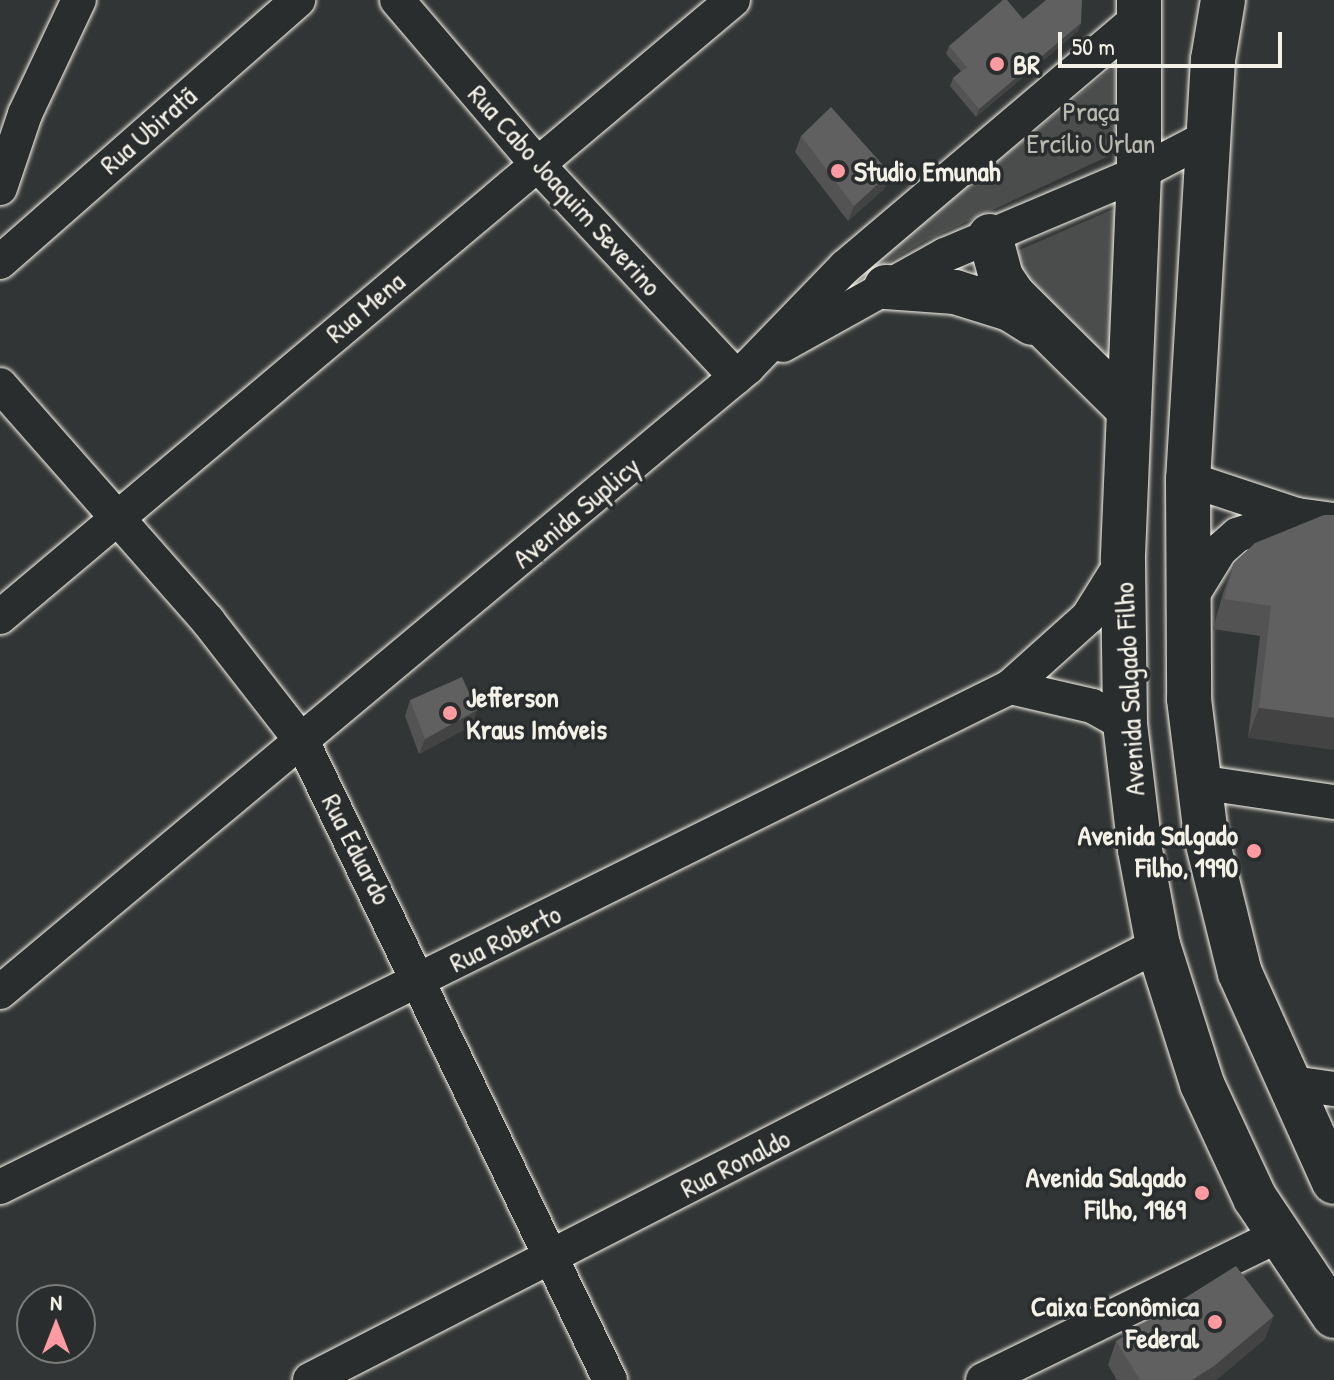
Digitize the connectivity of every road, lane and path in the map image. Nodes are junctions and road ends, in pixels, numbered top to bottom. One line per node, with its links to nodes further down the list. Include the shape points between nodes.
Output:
1 (79, 0): 10 (street, via 25,114)
2 (298, 0): 12 (street, Rua Ubiratã)
3 (397, 0): 8 (street, Rua Cabo Joaquim Severino)
4 (733, 0): 8 (street, Rua Mena)
5 (1223, 0): 7 (main road)
6 (1139, 9): 9 (main road, Avenida Salgado Filho); 17 (street, Avenida Suplicy, via 845,267)
7 (1208, 137): 9 (street); 20 (main road)
8 (536, 163): 17 (street, Rua Cabo Joaquim Severino); 22 (street, Rua Mena)
9 (1139, 173): 11 (street); 16 (main road, Avenida Salgado Filho)
10 (0, 188)
11 (990, 236): 13 (street); 14 (main road, via 1001,277)
12 (0, 262)
13 (886, 287): 14 (main road, via 987,300); 17 (street)
14 (1041, 328): 15 (main road)
15 (1080, 363): 16 (main road); 19 (main road)
16 (1130, 365): 19 (main road, Avenida Salgado Filho)
17 (742, 372): 29 (street, Avenida Suplicy)
18 (0, 385): 22 (street, Rua Eduardo)
19 (1129, 410): 24 (main road, Avenida Salgado Filho)
20 (1188, 479): 21 (street); 25 (main road)
21 (1297, 515): 23 (street); 25 (street, via 1237,535 1206,569)
22 (118, 517): 26 (street, Rua Mena); 29 (street, Rua Eduardo)
23 (1334, 520)
24 (1123, 561): 27 (street, Rua Roberto, via 1088,617); 28 (main road, Avenida Salgado Filho)
25 (1185, 607): 30 (main road)
26 (0, 617)
27 (1010, 687): 28 (street, via 1092,706); 33 (street, Rua Roberto)
28 (1125, 724): 32 (main road, Avenida Salgado Filho)
29 (303, 743): 33 (street, Rua Eduardo); 34 (street, Avenida Suplicy)
30 (1198, 782): 31 (street); 35 (main road, via 1240,973)
31 (1334, 802)
32 (1158, 945): 39 (main road, Avenida Salgado Filho, via 1202,1084); 40 (street, Rua Ronaldo)
33 (422, 980): 38 (street, Rua Roberto); 40 (street, Rua Eduardo)
34 (0, 992)
35 (1285, 1082): 36 (street); 37 (main road)
36 (1334, 1089)
37 (1334, 1182)
38 (0, 1187)
39 (1277, 1236): 41 (main road, Avenida Salgado Filho); 42 (street)
40 (553, 1257): 43 (street, Rua Ronaldo); 44 (street, Rua Eduardo)
41 (1334, 1316)
42 (992, 1378)
43 (310, 1380)
44 (610, 1380)

